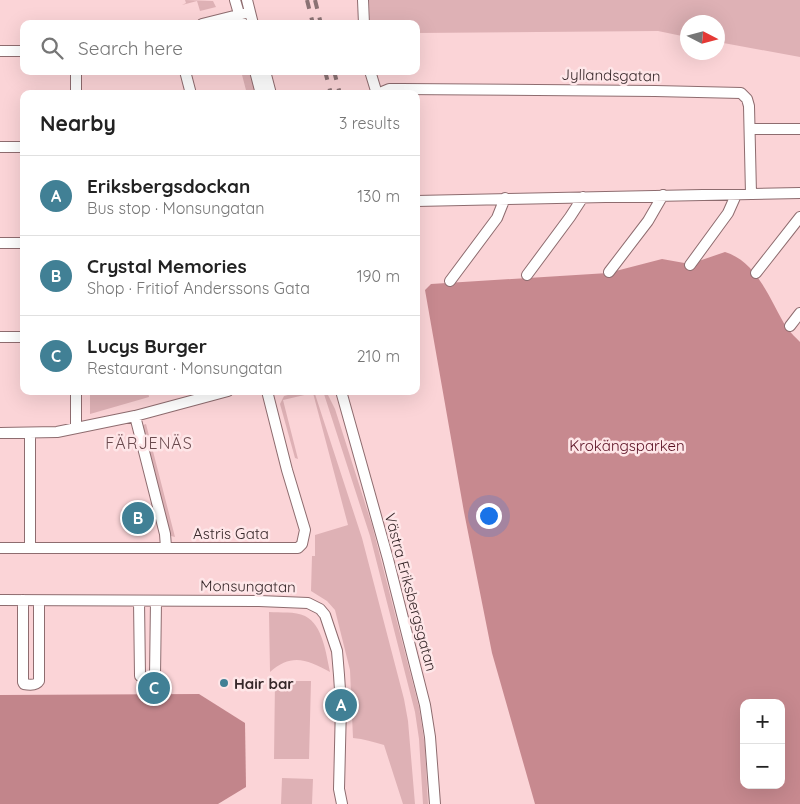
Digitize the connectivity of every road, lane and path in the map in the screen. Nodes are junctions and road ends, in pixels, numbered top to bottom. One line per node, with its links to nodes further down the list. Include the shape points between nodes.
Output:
1 (235, 0): 5 (street)
2 (247, 0): 4 (street)
3 (363, 0): 7 (street)
4 (250, 12): 5 (street); 6 (street)
5 (240, 19)
6 (252, 20)
7 (364, 20)
8 (0, 50): 9 (street)
9 (20, 51)
10 (76, 75): 15 (street)
11 (186, 75): 16 (street)
12 (256, 75): 17 (street)
13 (266, 75): 18 (street)
14 (371, 75): 19 (street)
15 (76, 90)
16 (190, 90)
17 (260, 90)
18 (270, 90)
19 (376, 90)
20 (389, 90): 21 (street, Jyllandsgatan, via 736,92 747,99)
21 (750, 129): 22 (street); 26 (street, Jyllandsgatan)
22 (800, 129)
23 (0, 147): 24 (street)
24 (20, 147)
25 (800, 193): 26 (street)
26 (751, 194): 28 (street)
27 (663, 195): 28 (street); 29 (street); 36 (street, via 648,221)
28 (736, 195): 35 (street, via 728,213)
29 (583, 197): 30 (street); 38 (street)
30 (505, 198): 31 (street); 39 (street, via 497,218)
31 (420, 201)
32 (800, 216): 37 (street)
33 (0, 243): 34 (street)
34 (20, 243)
35 (690, 265)
36 (609, 272)
37 (756, 273)
38 (527, 275)
39 (450, 281)
40 (800, 313): 41 (street)
41 (790, 326)
42 (0, 337): 43 (street)
43 (20, 337)
44 (76, 395): 49 (street)
45 (213, 395): 48 (street)
46 (268, 395): 52 (street, Astris Gata, via 304,530 302,544 298,548)
47 (342, 395): 61 (street, Västra Eriksbergsgatan, via 425,705)
48 (135, 416): 49 (street); 52 (street)
49 (76, 428): 51 (street)
50 (0, 433): 51 (street)
51 (30, 433): 54 (street)
52 (166, 547): 54 (street, Astris Gata)
53 (0, 548): 54 (street, Astris Gata)
54 (30, 548)
55 (0, 600): 56 (street, Monsungatan)
56 (23, 600): 57 (street, Monsungatan); 57 (street, via 23,682 35,684 39,681)
57 (39, 600): 58 (street, Monsungatan)
58 (139, 601): 59 (street, Monsungatan); 59 (street, via 140,676 152,678 155,676)
59 (156, 601): 60 (street, Monsungatan, via 302,602 320,609 337,651 340,675 339,789)
60 (342, 804)
61 (435, 804)

